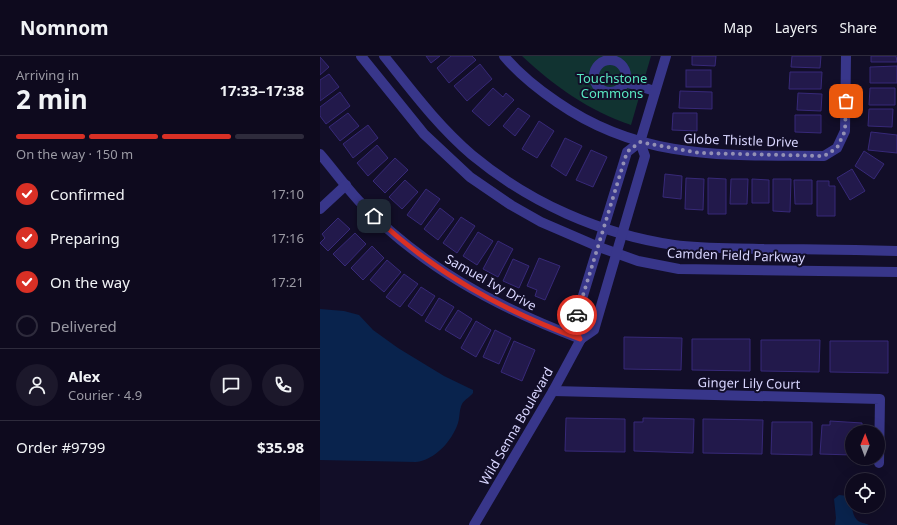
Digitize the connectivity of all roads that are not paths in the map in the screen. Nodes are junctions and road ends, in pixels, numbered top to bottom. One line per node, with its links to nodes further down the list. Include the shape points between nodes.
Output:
1 (361, 56): 15 (street, Camden Field Parkway, via 424,134 470,177 541,222)
2 (384, 56): 13 (street, Camden Field Parkway, via 434,117 481,162 539,201)
3 (504, 56): 9 (street, Globe Thistle Drive, via 514,68 567,109 611,132)
4 (666, 56): 8 (street, Wild Senna Boulevard)
5 (846, 56): 9 (street, Globe Thistle Drive, via 845,131 837,148 824,156 699,153)
6 (623, 59): 7 (street); 7 (street, via 610,59 600,63 593,77 598,87 607,92 618,90)
7 (625, 82): 8 (street)
8 (655, 91): 9 (street, Wild Senna Boulevard)
9 (640, 142): 13 (street, Wild Senna Boulevard, via 627,152); 14 (street, Wild Senna Boulevard, via 645,156)
10 (320, 154): 11 (street, Samuel Ivy Drive)
11 (346, 185): 12 (street); 19 (street, Samuel Ivy Drive, via 391,232 447,275 523,317)
12 (320, 210)
13 (604, 228): 14 (street, Camden Field Parkway); 15 (street, Wild Senna Boulevard)
14 (623, 234): 16 (street, Camden Field Parkway, via 673,245 703,247); 17 (street, Wild Senna Boulevard)
15 (599, 247): 17 (street, Camden Field Parkway); 19 (street, Wild Senna Boulevard, via 574,325)
16 (897, 251)
17 (617, 254): 18 (street, Camden Field Parkway, via 679,268); 19 (street, Wild Senna Boulevard, via 594,330)
18 (897, 272)
19 (580, 339): 20 (street, Wild Senna Boulevard)
20 (553, 391): 21 (street, Ginger Lily Court, via 880,399); 22 (street, Wild Senna Boulevard)
21 (880, 425)
22 (474, 525)

